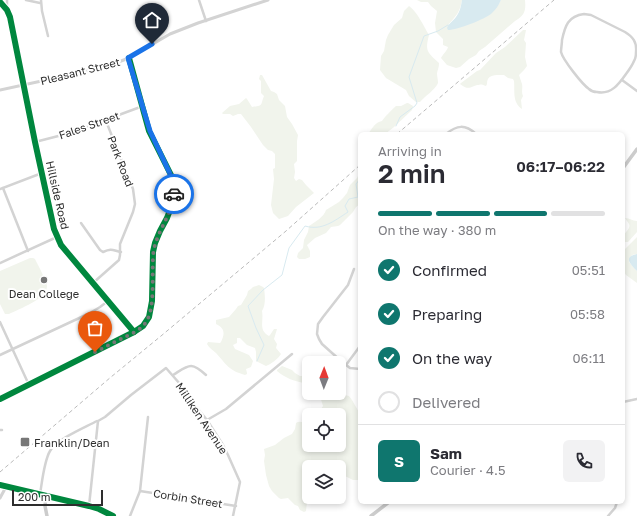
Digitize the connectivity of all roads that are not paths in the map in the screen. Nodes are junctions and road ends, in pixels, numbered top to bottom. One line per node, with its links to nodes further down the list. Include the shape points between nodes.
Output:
1 (7, 0): 7 (street)
2 (26, 0): 5 (street)
3 (199, 0): 8 (street)
4 (268, 0): 8 (street, Pleasant Street)
5 (41, 1): 9 (street)
6 (0, 2): 7 (street)
7 (7, 10): 12 (street, Hillside Road)
8 (206, 21): 10 (street, Pleasant Street, via 170,34)
9 (48, 36)
10 (128, 58): 12 (street, Pleasant Street, via 83,72); 15 (street)
11 (622, 80): 11 (street, via 636,59 634,38 591,15 581,14 573,18 565,27 561,50 575,73 588,88 601,93 612,90); 14 (street)
12 (23, 84): 13 (street, Pleasant Street); 19 (street, Hillside Road)
13 (0, 90)
14 (637, 90)
15 (143, 106): 16 (street, Fales Street); 33 (street, via 150,131 172,178 174,192 173,202 153,252 152,301 149,317 143,326)
16 (106, 121): 19 (street, Fales Street); 27 (street, Park Road, via 133,189 135,204 120,244)
17 (449, 132): 18 (street, via 457,127 471,129)
18 (474, 132)
19 (35, 142): 22 (street, Hillside Road)
20 (637, 149): 21 (main road)
21 (625, 165)
22 (42, 173): 23 (street); 25 (street, Hillside Road)
23 (2, 188): 26 (street)
24 (81, 223): 27 (street, via 100,250 103,252 114,249)
25 (57, 237): 26 (street); 30 (street, Hillside Road)
26 (28, 251): 28 (street)
27 (120, 252): 30 (street, Park Road, via 117,262)
28 (0, 263)
29 (354, 269): 38 (street, via 348,285 318,324 318,339)
30 (93, 283): 31 (street, Hillside Road)
31 (108, 301): 33 (street, Hillside Road); 35 (street, via 90,313)
32 (0, 322): 35 (street)
33 (134, 332): 43 (street)
34 (358, 349): 39 (street)
35 (12, 350): 37 (street); 43 (street)
36 (292, 354): 48 (street, via 226,409)
37 (0, 356)
38 (335, 356)
39 (346, 365): 40 (street)
40 (358, 369)
41 (206, 375): 42 (street, via 192,366)
42 (173, 376): 48 (street, Milliken Avenue); 49 (street, Milliken Avenue, via 166,368)
43 (29, 385): 45 (street)
44 (637, 398): 46 (street)
45 (0, 399)
46 (625, 401)
47 (148, 417): 53 (street)
48 (206, 420): 60 (street, Milliken Avenue, via 228,455 240,482)
49 (98, 421): 54 (street, via 50,450); 59 (street)
50 (0, 482): 52 (main road)
51 (0, 485): 52 (main road)
52 (6, 487): 54 (main road); 56 (street)
53 (140, 491): 60 (street, Corbin Street); 63 (street)
54 (40, 495): 55 (main road)
55 (46, 496): 59 (main road); 61 (main road)
56 (0, 498)
57 (386, 504): 65 (main road)
58 (616, 504): 66 (street)
59 (89, 506): 62 (main road)
60 (236, 506): 64 (street, Milliken Avenue)
61 (47, 516)
62 (113, 516)
63 (130, 516)
64 (234, 516)
65 (370, 516)
66 (608, 516)

